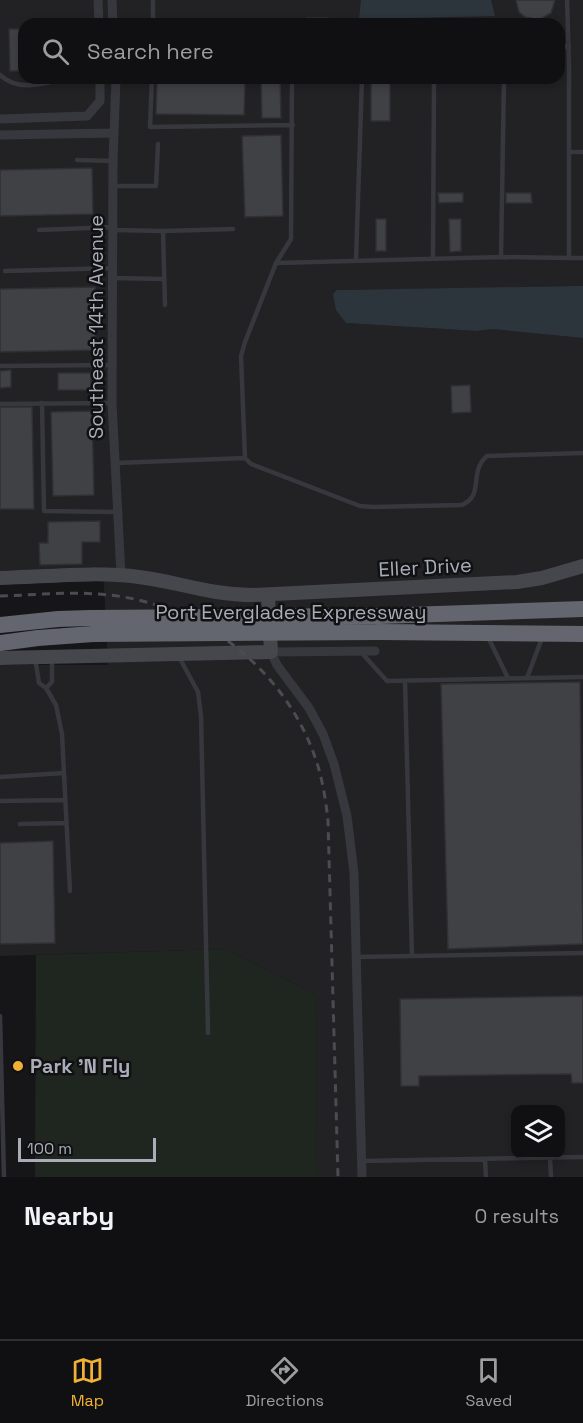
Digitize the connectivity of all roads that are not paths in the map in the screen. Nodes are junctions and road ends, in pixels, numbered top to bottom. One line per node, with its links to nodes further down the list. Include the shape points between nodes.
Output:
1 (153, 0): 7 (lane)
2 (567, 0): 9 (lane)
3 (98, 1): 4 (lane); 5 (street)
4 (112, 2): 6 (street)
5 (99, 18)
6 (113, 18)
7 (153, 18)
8 (565, 46): 9 (lane)
9 (569, 46): 24 (lane)
10 (0, 75): 11 (lane, via 22,86)
11 (42, 84)
12 (100, 84): 19 (street, via 100,101 87,116)
13 (116, 84): 21 (street, Southeast 14th Avenue)
14 (152, 84): 20 (lane, via 150,127)
15 (292, 84): 20 (lane)
16 (362, 84): 37 (lane)
17 (434, 84): 34 (lane)
18 (504, 84): 33 (lane)
19 (0, 119)
20 (293, 125): 38 (lane, via 291,239)
21 (114, 133): 22 (street); 27 (street, Southeast 14th Avenue)
22 (0, 135)
23 (158, 144): 28 (lane, via 156,186)
24 (569, 152): 25 (lane); 35 (lane)
25 (583, 152)
26 (77, 160): 27 (lane)
27 (113, 160): 28 (street, Southeast 14th Avenue)
28 (113, 186): 29 (street, Southeast 14th Avenue)
29 (114, 229): 31 (lane); 32 (lane); 39 (street, Southeast 14th Avenue)
30 (232, 229): 32 (lane)
31 (39, 230)
32 (163, 231): 42 (lane)
33 (501, 257): 34 (lane); 35 (lane)
34 (433, 258): 37 (lane)
35 (569, 258): 36 (lane)
36 (583, 258)
37 (356, 261): 38 (lane)
38 (276, 263): 50 (lane, via 241,356)
39 (114, 268): 40 (lane); 41 (street, Southeast 14th Avenue)
40 (5, 271)
41 (114, 278): 42 (lane); 44 (street, Southeast 14th Avenue)
42 (164, 279): 43 (lane)
43 (165, 305)
44 (112, 365): 45 (lane); 47 (street, Southeast 14th Avenue)
45 (0, 366)
46 (42, 403): 47 (lane); 48 (lane); 52 (lane, via 44,511)
47 (112, 403): 51 (street, Southeast 14th Avenue)
48 (0, 404)
49 (583, 453): 50 (lane, via 487,456 476,470 476,488 469,502 395,506 360,506 251,464)
50 (245, 458): 51 (lane)
51 (116, 463): 52 (street, Southeast 14th Avenue)
52 (118, 512): 54 (street, Southeast 14th Avenue)
53 (583, 566): 56 (street, Eller Drive, via 510,582)
54 (121, 575): 55 (street, Eller Drive); 56 (street, Eller Drive, via 214,593)
55 (0, 578)
56 (268, 595): 66 (street)
57 (583, 609): 58 (highway, Port Everglades Expressway)
58 (379, 624): 59 (highway, Port Everglades Expressway, bridge, via 90,618); 60 (highway, Port Everglades Expressway); 63 (highway, Port Everglades Expressway, bridge, via 93,634)
59 (0, 626)
60 (487, 634): 61 (highway, Port Everglades Expressway); 72 (lane)
61 (544, 634): 62 (highway, Port Everglades Expressway); 73 (lane)
62 (583, 634)
63 (0, 643)
64 (360, 651): 65 (street); 66 (street); 74 (lane, via 387,681)
65 (375, 651)
66 (271, 652): 67 (street); 85 (street, via 316,721 339,780 353,852)
67 (176, 653): 69 (street); 87 (lane, via 198,692 201,716)
68 (35, 656): 69 (street); 70 (street); 75 (lane, via 39,683)
69 (52, 656): 75 (lane, via 52,682)
70 (0, 658)
71 (583, 677): 73 (lane)
72 (508, 678): 73 (lane); 74 (lane)
73 (527, 678)
74 (405, 681): 84 (lane)
75 (46, 688): 76 (lane, via 56,705)
76 (64, 773): 77 (lane); 78 (lane)
77 (0, 777)
78 (65, 800): 79 (lane); 80 (lane)
79 (0, 801)
80 (66, 823): 81 (lane); 82 (lane)
81 (20, 825)
82 (70, 891)
83 (583, 953): 84 (lane)
84 (412, 956): 85 (lane)
85 (356, 957): 93 (street)
86 (0, 1016): 94 (lane)
87 (208, 1033)
88 (565, 1158): 89 (lane)
89 (583, 1158)
90 (485, 1159): 91 (lane); 93 (lane); 96 (lane)
91 (511, 1159)
92 (550, 1159): 97 (lane)
93 (362, 1161): 95 (street)
94 (4, 1177)
95 (362, 1177)
96 (486, 1177)
97 (551, 1177)

